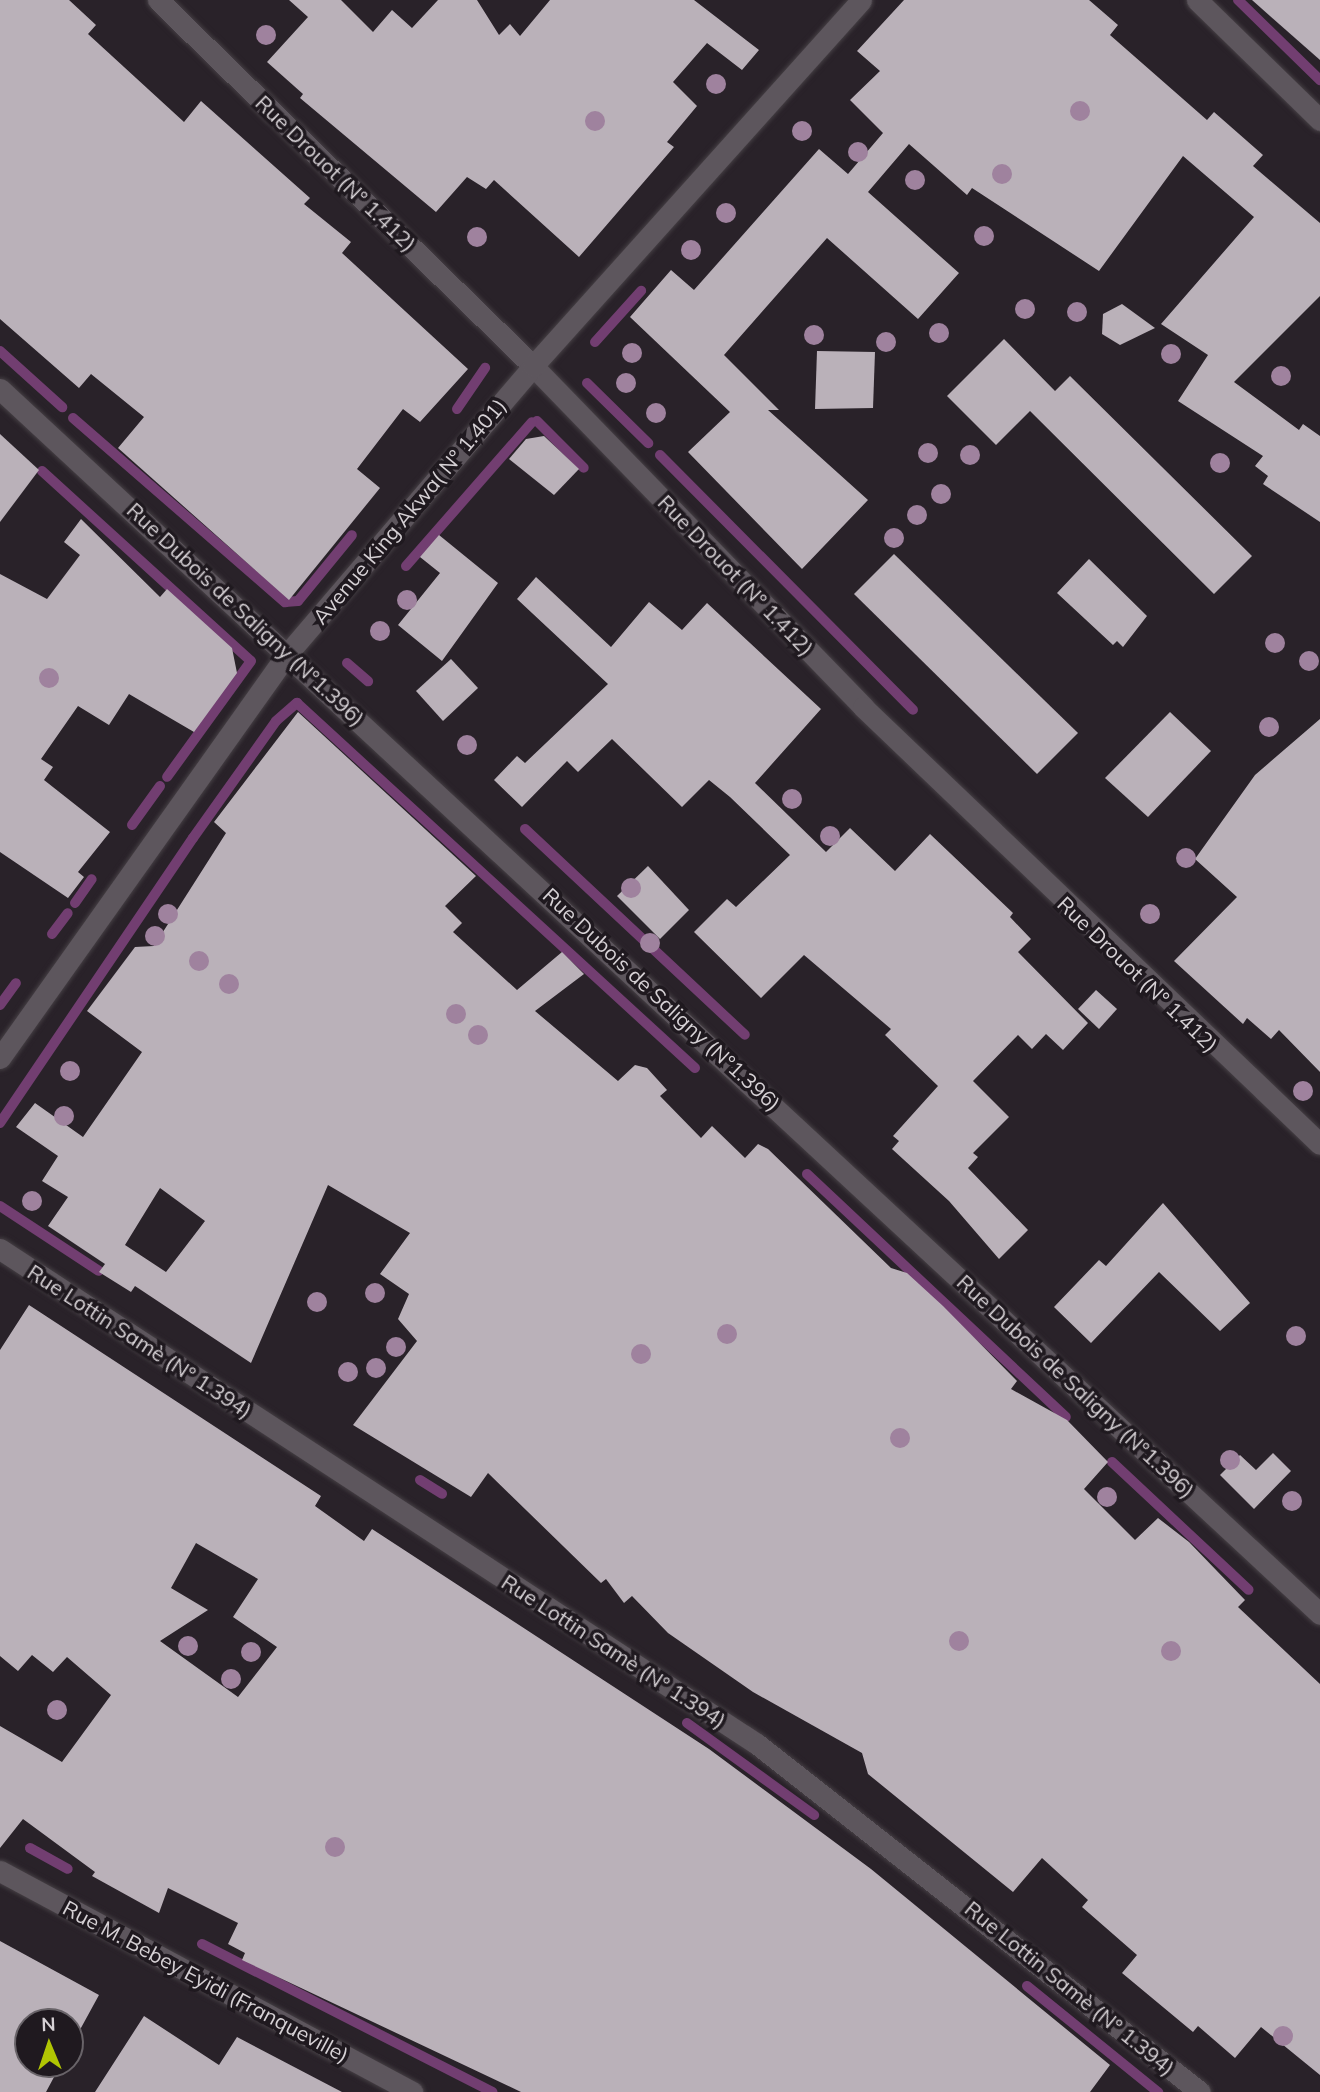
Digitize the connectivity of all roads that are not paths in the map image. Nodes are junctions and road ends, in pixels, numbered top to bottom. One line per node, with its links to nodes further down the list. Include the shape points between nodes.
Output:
1 (158, 0): 5 (street, Rue Drouot (N° 1.412))
2 (861, 0): 5 (street, Avenue King Akwa( N° 1.401))
3 (1197, 0): 4 (street)
4 (1320, 120)
5 (533, 366): 7 (street, Avenue King Akwa( N° 1.401)); 9 (street, Rue Drouot (N° 1.412), via 863,707)
6 (0, 389): 7 (street, Rue Dubois de Saligny (N°1.396))
7 (289, 652): 8 (street, Avenue King Akwa( N° 1.401)); 11 (street, Rue Dubois de Saligny (N°1.396))
8 (0, 1058)
9 (1320, 1144)
10 (0, 1249): 14 (street, Rue Lottin Samè (N° 1.394), via 757,1744)
11 (1320, 1614)
12 (0, 1871): 13 (street, Rue M. Bebey Eyidi (Franqueville))
13 (412, 2092)
14 (1200, 2092)

